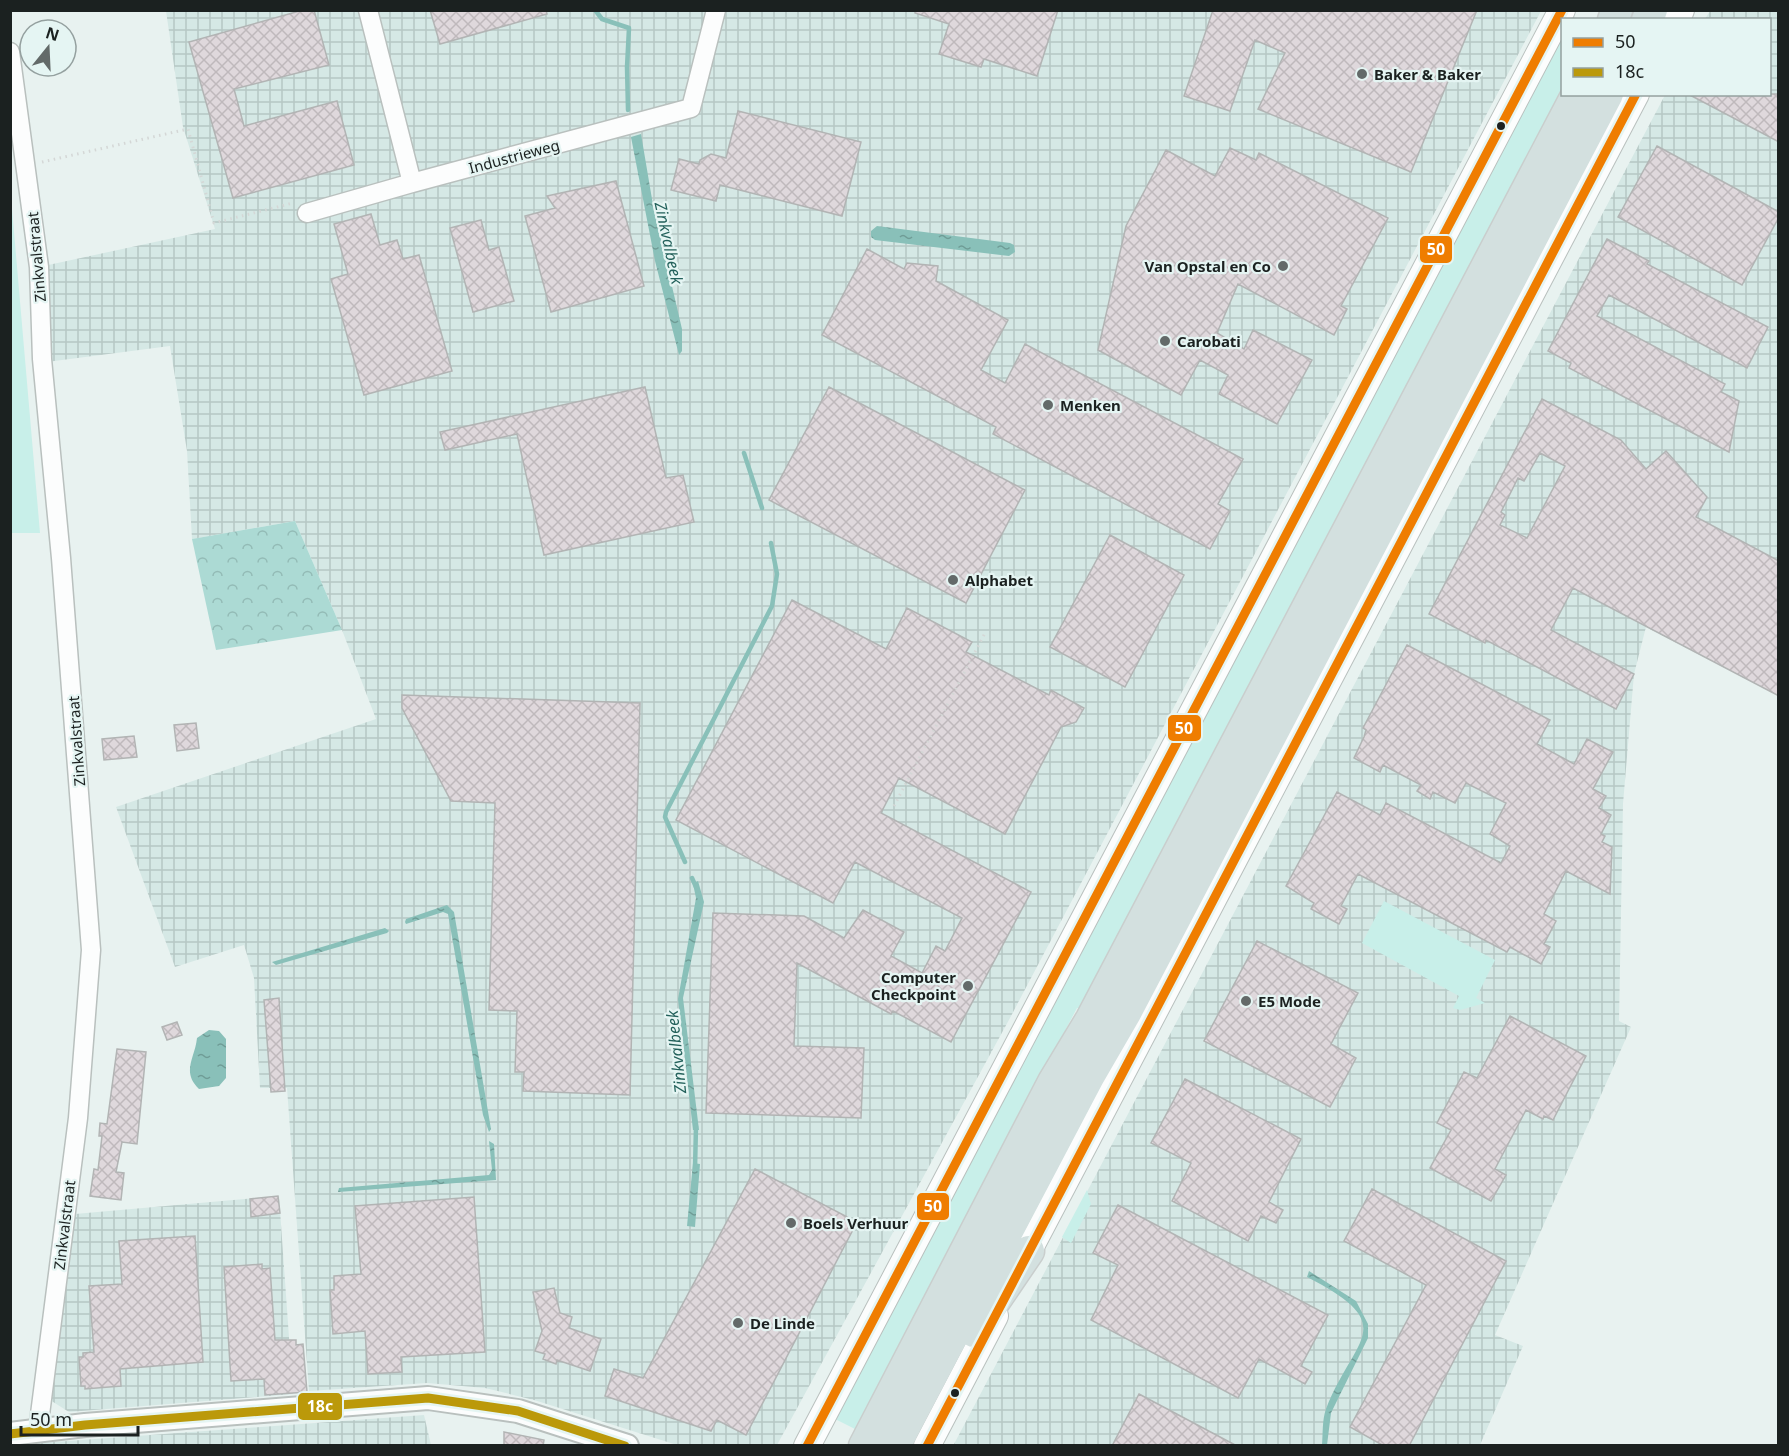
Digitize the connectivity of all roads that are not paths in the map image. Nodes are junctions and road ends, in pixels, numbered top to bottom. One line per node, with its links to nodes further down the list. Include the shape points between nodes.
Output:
1 (368, 10): 9 (street)
2 (716, 10): 9 (street, Industrieweg, via 691,108)
3 (1562, 10): 16 (main road)
4 (10, 52): 8 (street, Zinkvalstraat)
5 (1576, 96): 17 (highway)
6 (1607, 96): 12 (highway)
7 (1635, 96): 11 (main road)
8 (18, 166): 13 (street, Zinkvalstraat, via 39,267 42,359 91,950 78,1118)
9 (412, 183): 10 (street)
10 (307, 213)
11 (1029, 1251): 12 (highway, via 972,1335); 19 (main road)
12 (938, 1364): 18 (highway)
13 (38, 1430): 14 (street); 15 (street, via 428,1398 518,1412)
14 (10, 1434)
15 (627, 1446)
16 (807, 1446)
17 (864, 1446)
18 (895, 1446)
19 (927, 1446)

